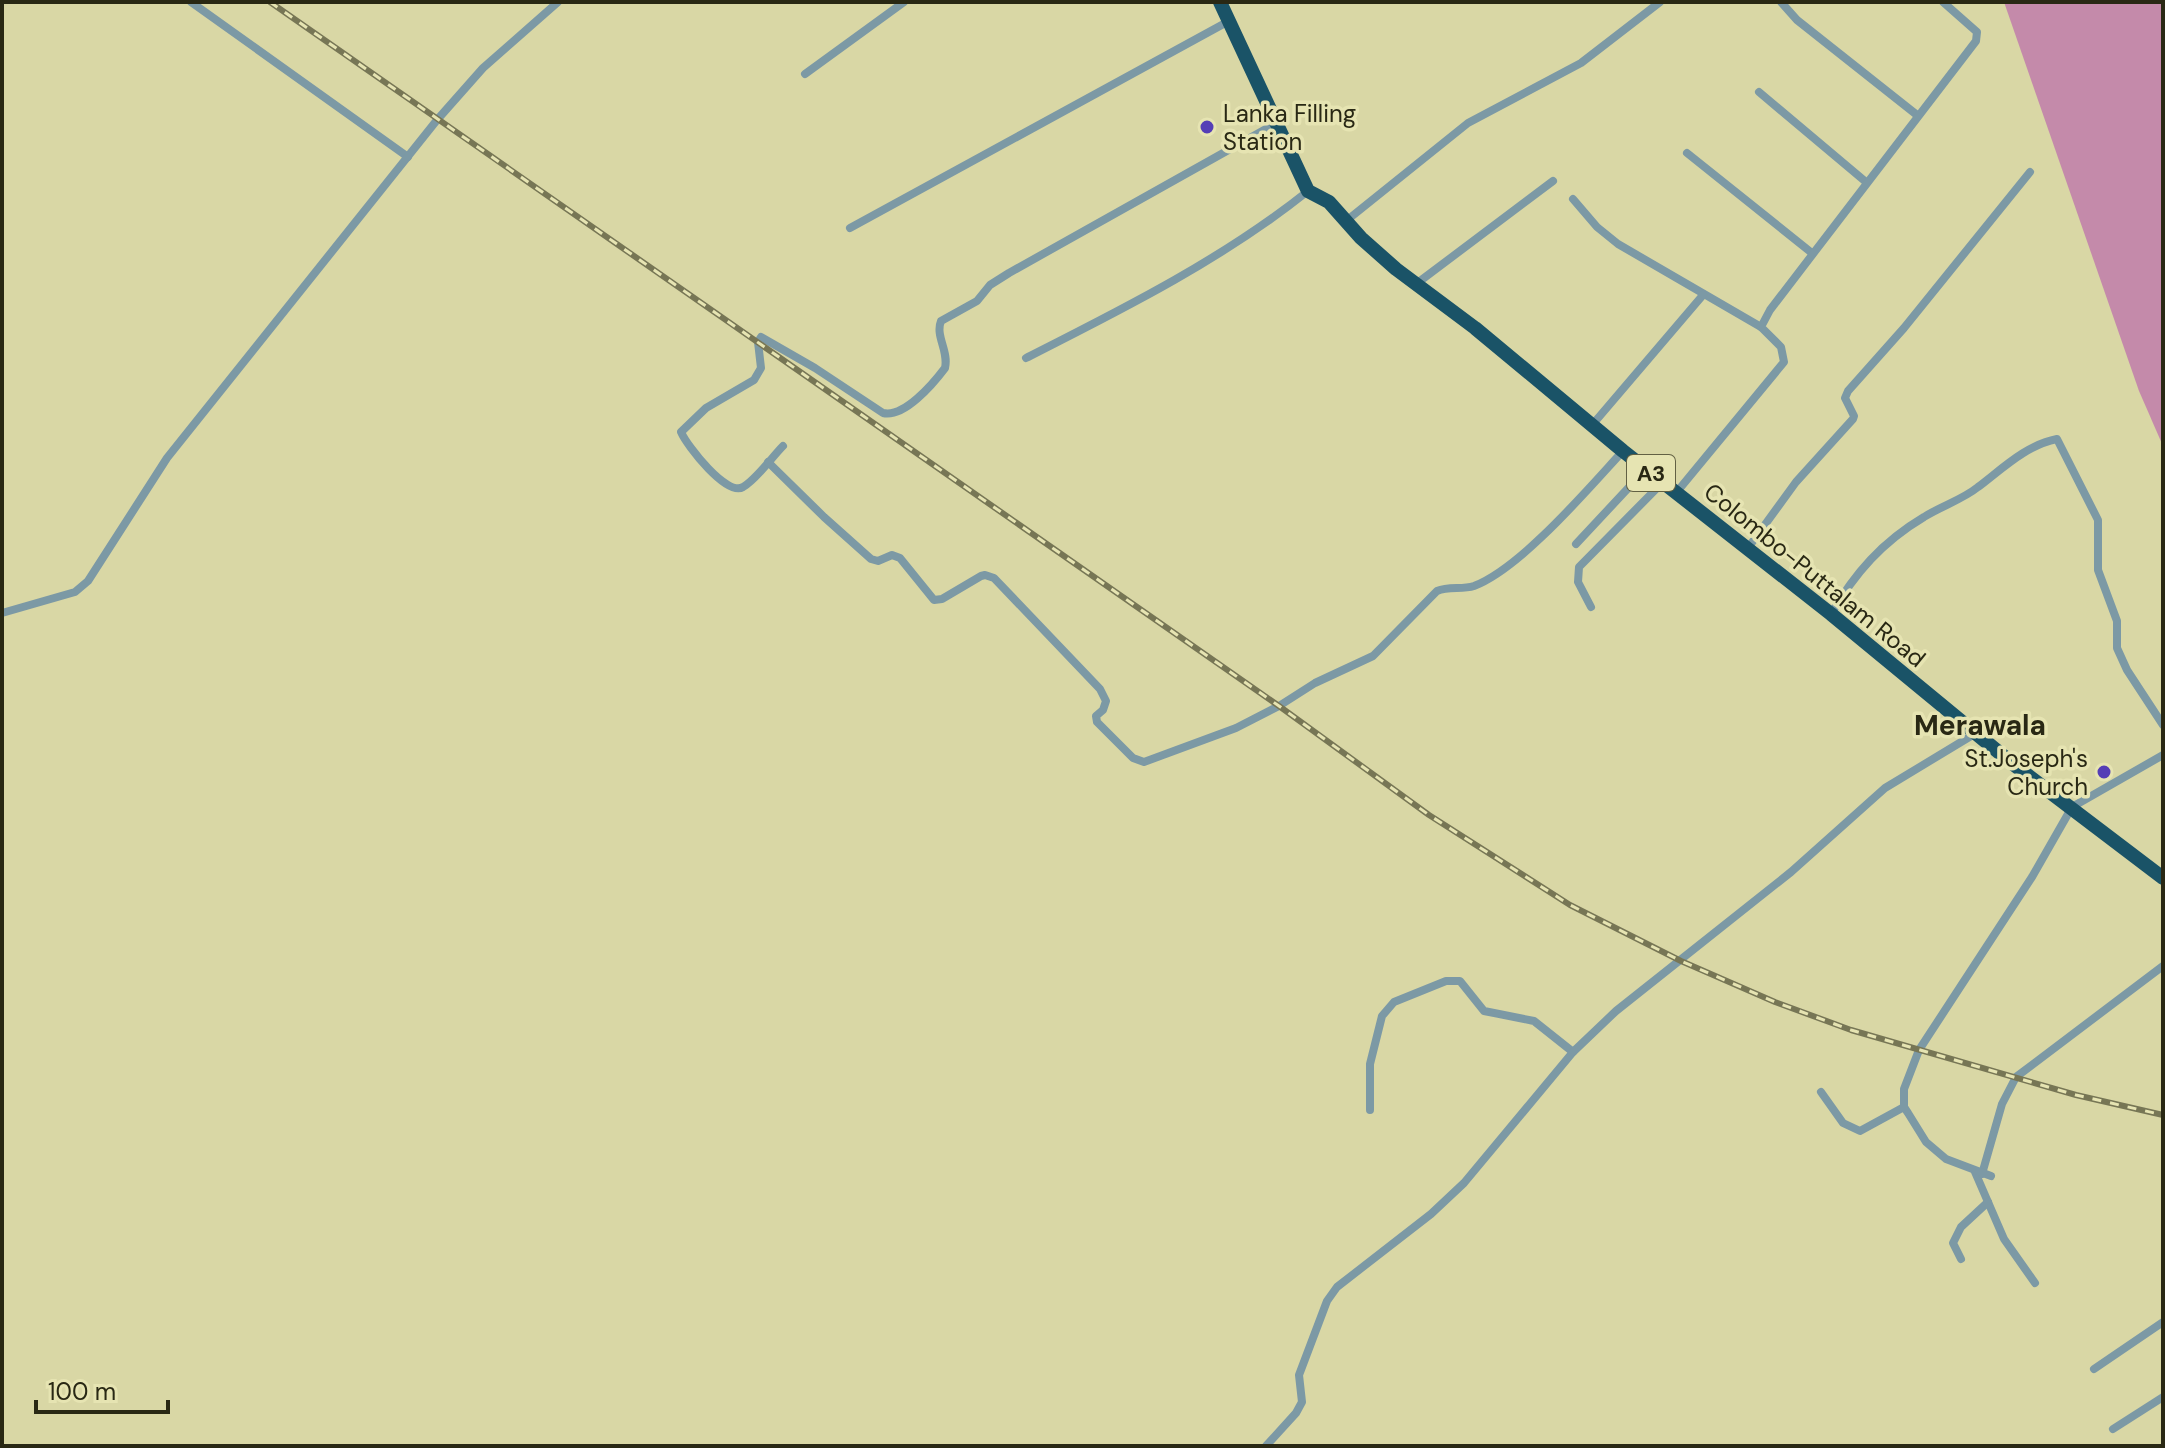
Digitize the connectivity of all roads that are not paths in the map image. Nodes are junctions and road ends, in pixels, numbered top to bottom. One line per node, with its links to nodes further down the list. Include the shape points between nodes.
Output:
1 (191, 2): 14 (street)
2 (558, 2): 14 (street, via 483,68)
3 (904, 2): 9 (street)
4 (1220, 2): 8 (highway, Colombo-Puttalam Road / A3)
5 (1660, 2): 20 (street, via 1581,63 1468,123)
6 (1781, 2): 11 (street)
7 (1943, 2): 11 (street, via 1977,32 1976,41)
8 (1230, 20): 12 (highway, Colombo-Puttalam Road / A3); 21 (street)
9 (805, 74)
10 (1759, 92): 17 (street)
11 (1917, 115): 17 (street)
12 (1275, 124): 18 (highway, Colombo-Puttalam Road / A3); 30 (street, via 1009,273 977,301 941,321 945,368 901,412 883,413 761,337 761,368 754,380 706,408 681,433 732,488 745,486)
13 (1687, 153): 22 (street)
14 (408, 157): 37 (street, via 167,458 88,581 75,592)
15 (2030, 172): 35 (street, via 1848,391 1845,398 1853,419 1796,482)
16 (1553, 181): 23 (street)
17 (1866, 182): 22 (street)
18 (1308, 191): 20 (highway, Colombo-Puttalam Road / A3, via 1329,202); 26 (street, via 1207,260)
19 (1573, 199): 24 (street, via 1618,244)
20 (1346, 221): 23 (highway, Colombo-Puttalam Road / A3)
21 (850, 228)
22 (1812, 253): 25 (street)
23 (1416, 284): 27 (highway, Colombo-Puttalam Road / A3)
24 (1703, 295): 25 (street); 27 (street)
25 (1761, 327): 33 (street, via 1781,347 1784,362)
26 (1026, 358)
27 (1593, 424): 29 (highway, Colombo-Puttalam Road / A3)
28 (783, 446): 30 (street)
29 (1623, 451): 30 (street, via 1523,553 1473,586 1437,591 1373,656 1236,728 1144,762 1133,758 1097,722 1106,701 1100,689 994,578 981,576 934,600 900,558 871,559); 31 (highway, Colombo-Puttalam Road / A3)
30 (768, 462)
31 (1646, 469): 32 (highway, Colombo-Puttalam Road / A3); 34 (street)
32 (1663, 482): 33 (highway, Colombo-Puttalam Road / A3); 36 (street, via 1579,567 1578,582)
33 (1676, 493): 35 (highway, Colombo-Puttalam Road / A3)
34 (1576, 544)
35 (1748, 548): 38 (highway, Colombo-Puttalam Road / A3)
36 (1591, 607)
37 (2, 613)
38 (1831, 614): 39 (street, via 1851,580 1881,546 1976,489 2015,458 2057,439 2098,520 2098,570 2117,621 2117,648); 40 (highway, Colombo-Puttalam Road / A3)
39 (2163, 725)
40 (1976, 733): 42 (highway, Colombo-Puttalam Road / A3); 45 (street, via 1885,788)
41 (2163, 755): 42 (street)
42 (2072, 807): 43 (highway, Colombo-Puttalam Road / A3); 47 (street, via 1919,1050 1904,1089)
43 (2163, 878)
44 (2163, 966): 49 (street, via 2016,1077 2002,1104)
45 (1573, 1052): 48 (street, via 1534,1021 1484,1011 1460,981 1446,981 1394,1002 1382,1016 1370,1064); 57 (street, via 1464,1183 1337,1287 1299,1375 1302,1402)
46 (1821, 1092): 47 (street, via 1843,1123 1860,1131)
47 (1904, 1107): 49 (street, via 1926,1142 1946,1159)
48 (1370, 1110)
49 (1983, 1174): 50 (street)
50 (1988, 1202): 51 (street, via 1961,1227 1953,1243); 52 (street, via 2004,1239)
51 (1961, 1259)
52 (2035, 1283)
53 (2163, 1322): 54 (street)
54 (2094, 1369)
55 (2163, 1397): 56 (street)
56 (2113, 1429)
57 (1266, 1446)

